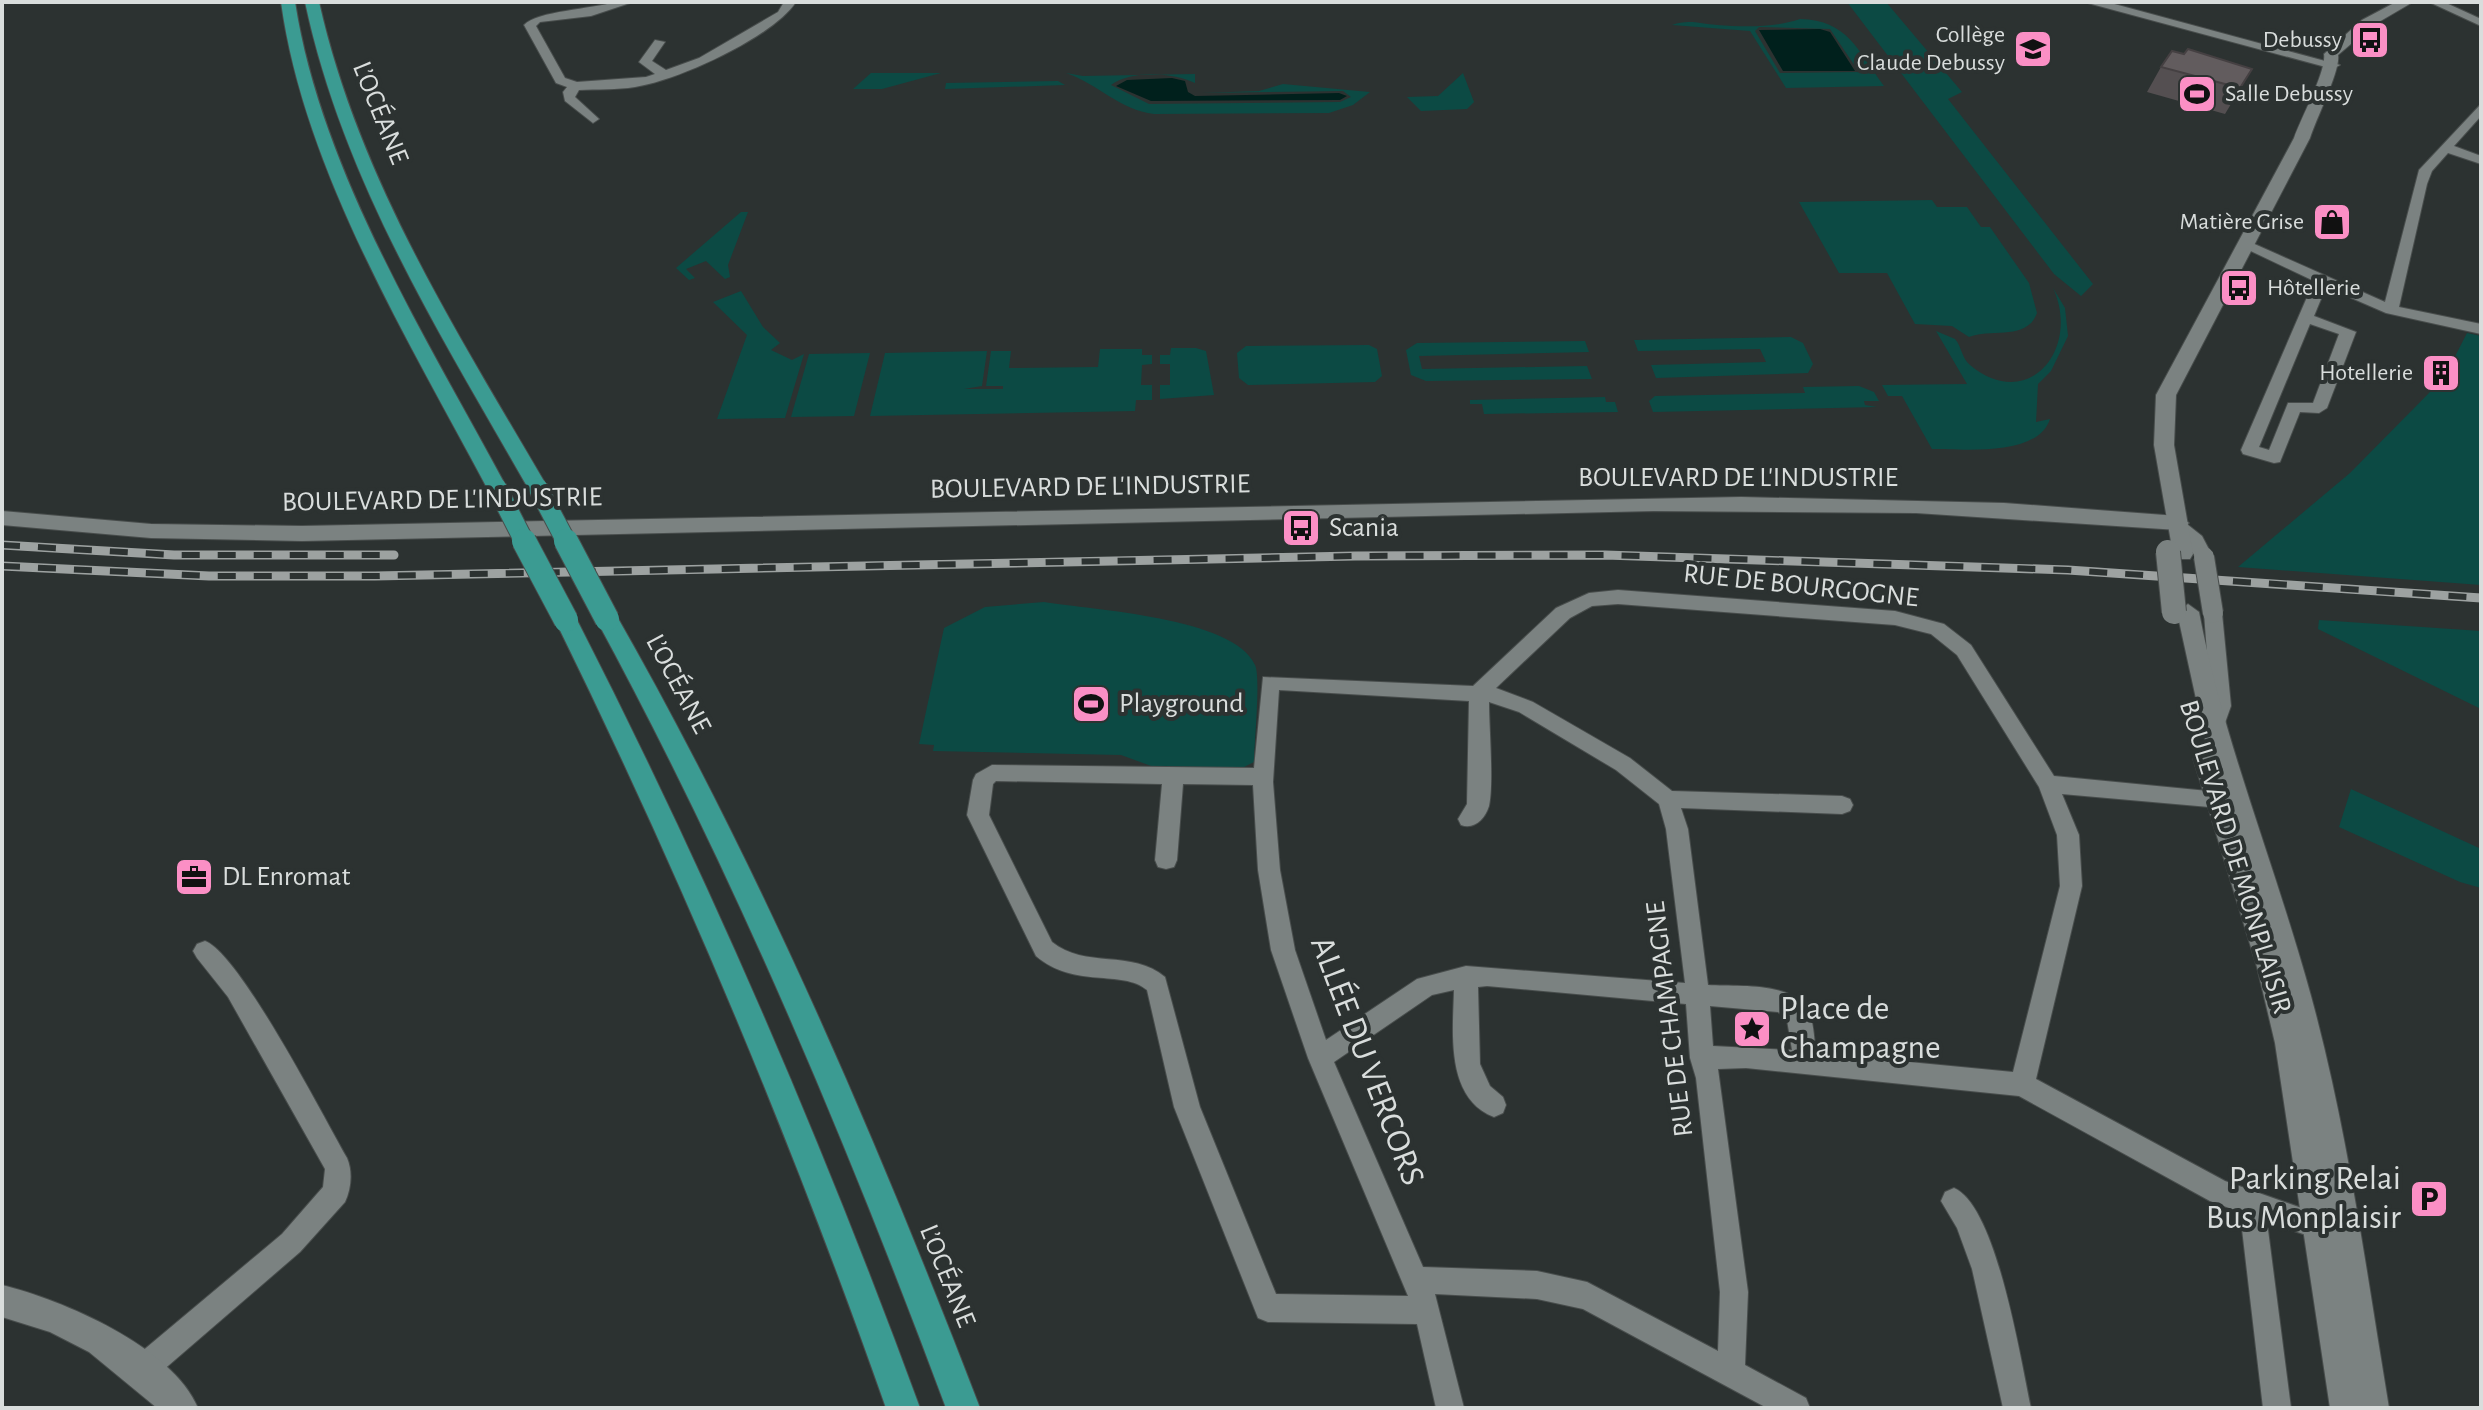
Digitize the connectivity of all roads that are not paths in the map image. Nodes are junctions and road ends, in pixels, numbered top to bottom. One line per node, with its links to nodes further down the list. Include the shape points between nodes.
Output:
1 (288, 2): 54 (highway, L’OCÉANE, bridge, via 297,55 318,122 354,208 685,863 774,1070)
2 (312, 2): 55 (highway, L’OCÉANE, bridge, via 326,64 354,142 436,306 708,811 788,980 922,1297)
3 (790, 2): 12 (street, via 782,14 711,57)
4 (2406, 2): 11 (main road, BOULEVARD DE MONPLAISIR, via 2348,36 2331,54)
5 (2422, 2): 11 (main road, BOULEVARD DE MONPLAISIR, via 2376,26 2344,64)
6 (2435, 2): 9 (street)
7 (622, 3): 13 (street, via 531,22 560,80)
8 (2101, 3): 11 (main road)
9 (2481, 23)
10 (659, 42): 12 (street, via 645,62)
11 (2333, 65): 18 (main road, BOULEVARD DE MONPLAISIR, via 2302,138)
12 (665, 75): 13 (street, via 634,84)
13 (576, 86): 15 (street, via 569,98)
14 (2481, 108): 16 (street)
15 (593, 119)
16 (2446, 148): 17 (street); 20 (street, via 2420,184)
17 (2481, 160)
18 (2245, 245): 19 (street); 24 (main road, BOULEVARD DE MONPLAISIR, via 2166,395 2162,424)
19 (2321, 281): 20 (street); 21 (street)
20 (2391, 310): 22 (street)
21 (2306, 318): 21 (street, via 2348,332 2319,408 2294,407 2274,458 2249,450)
22 (2481, 329)
23 (2, 518): 24 (main road, BOULEVARD DE L'INDUSTRIE, via 121,529 300,531 1772,504 1913,506)
24 (2170, 522): 25 (main road, BOULEVARD DE MONPLAISIR)
25 (2185, 554): 26 (main road, BOULEVARD DE MONPLAISIR); 28 (street, BOULEVARD DE MONPLAISIR, bridge, via 2213,613 2221,706)
26 (2181, 612): 28 (main road, BOULEVARD DE MONPLAISIR); 33 (main road, BOULEVARD DE MONPLAISIR, via 2185,688)
27 (1479, 692): 29 (street, ALLÉE DU VERCORS, via 1270,682); 31 (street, RUE DE BOURGOGNE, via 1563,613 1603,598 1919,622 1964,650); 32 (street, via 1526,707 1623,764); 35 (street, via 1478,806)
28 (2213, 731): 33 (main road, BOULEVARD DE MONPLAISIR)
29 (1263, 777): 30 (street, via 1184,773); 40 (street, ALLÉE DU VERCORS, via 1269,870 1283,950)
30 (1173, 778): 36 (street); 50 (street, via 992,773 983,780 978,815 1044,949 1060,962 1142,974 1157,984 1187,1107 1268,1308)
31 (2048, 784): 33 (street); 43 (street, RUE DE BOURGOGNE, via 2068,835 2071,886)
32 (1668, 799): 34 (street); 39 (street, RUE DE CHAMPAGNE, via 1677,829 1695,963)
33 (2228, 800): 47 (main road, BOULEVARD DE MONPLAISIR, via 2286,957 2316,1073)
34 (1842, 805)
35 (1469, 819)
36 (1166, 860)
37 (205, 951): 51 (street, via 236,989 338,1167 336,1193 291,1243)
38 (1466, 976): 39 (street); 40 (street, via 1425,986); 44 (street, via 1469,1073 1475,1089)
39 (1694, 992): 41 (street, RUE DE CHAMPAGNE); 42 (street, via 1789,1004 1798,1015)
40 (1320, 1058): 48 (street, ALLÉE DU VERCORS)
41 (1702, 1058): 42 (street); 52 (street, RUE DE CHAMPAGNE, via 1734,1292)
42 (1806, 1063): 43 (street)
43 (2022, 1085): 46 (street)
44 (1494, 1105)
45 (1954, 1201): 58 (street, via 1977,1241)
46 (2252, 1205): 47 (street); 59 (street)
47 (2331, 1231): 60 (main road, BOULEVARD DE MONPLAISIR); 61 (main road, BOULEVARD DE MONPLAISIR)
48 (1415, 1280): 50 (street, ALLÉE DU VERCORS); 52 (street, via 1562,1289 1612,1306)
49 (2, 1301): 51 (main road, via 54,1316)
50 (1428, 1310): 56 (street, ALLÉE DU VERCORS)
51 (142, 1367): 53 (main road)
52 (1731, 1372): 57 (street)
53 (181, 1408)
54 (903, 1408)
55 (963, 1408)
56 (1450, 1408)
57 (1796, 1408)
58 (2017, 1408)
59 (2277, 1408)
60 (2347, 1408)
61 (2372, 1408)

